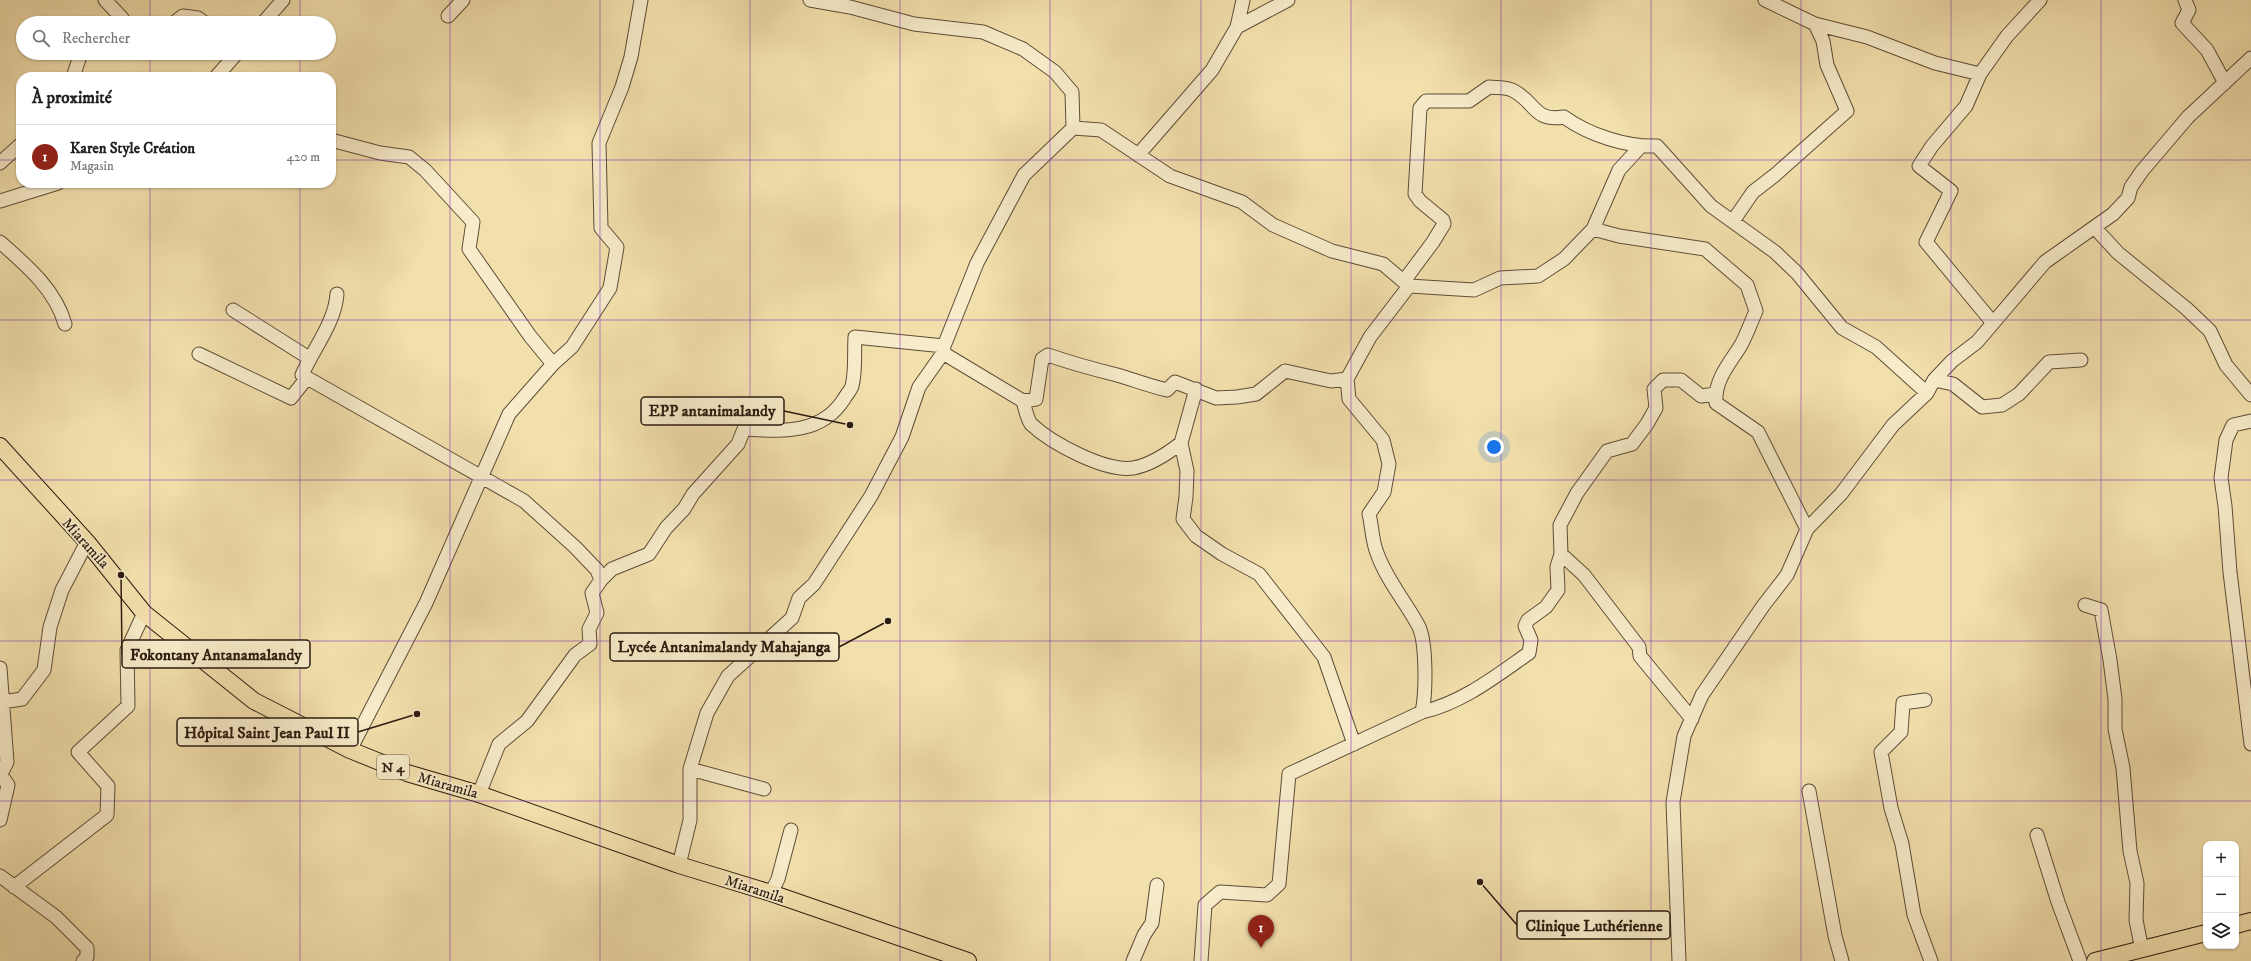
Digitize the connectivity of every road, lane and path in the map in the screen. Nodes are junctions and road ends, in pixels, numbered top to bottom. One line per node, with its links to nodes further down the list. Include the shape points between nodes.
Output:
1 (105, 0): 11 (street)
2 (283, 0): 12 (street)
3 (463, 0): 13 (street)
4 (641, 0): 44 (street, via 627,72 598,143 601,228 616,247 610,288 572,347)
5 (810, 0): 23 (street, via 850,7 914,24 983,32 1023,49 1055,72 1072,92)
6 (1243, 0): 15 (street)
7 (1288, 0): 15 (street)
8 (1765, 0): 14 (street)
9 (2040, 0): 21 (street, via 2007,36)
10 (2184, 0): 22 (street, via 2189,10 2182,22 2207,50)
11 (118, 16)
12 (269, 16)
13 (448, 16)
14 (1815, 24): 21 (street, via 1867,37 1935,63); 31 (street, via 1823,41 1827,66 1847,111 1753,192)
15 (1237, 27): 27 (street, via 1212,70)
16 (2251, 58): 22 (street)
17 (78, 60): 19 (street)
18 (231, 60): 20 (street)
19 (74, 72)
20 (220, 72)
21 (1980, 74): 38 (street, via 1966,106 1932,146 1919,166 1951,191 1926,242)
22 (2225, 83): 32 (street, via 2188,117 2142,170 2131,187 2128,198)
23 (1073, 128): 27 (street, via 1101,130); 40 (street, via 1024,175 977,263)
24 (336, 141): 44 (street, via 380,153 409,157 425,170 473,222 469,249 530,336)
25 (1642, 146): 31 (street, via 1657,146 1711,206); 33 (street, via 1619,170); 35 (street, via 1626,144 1577,126 1564,117 1550,119 1538,113 1513,90 1489,87 1469,101 1426,101 1420,108 1415,194 1443,220 1444,224)
26 (16, 149): 28 (street)
27 (1138, 155): 35 (street, via 1170,176 1242,202 1272,225 1332,251 1383,264)
28 (0, 163)
29 (42, 188): 30 (street)
30 (0, 201)
31 (1733, 221): 49 (street, via 1775,252 1797,273 1842,328 1876,347)
32 (2095, 228): 38 (street, via 2046,262); 51 (street, via 2118,253 2188,309 2210,331 2226,365)
33 (1593, 229): 35 (street, via 1564,259 1538,276 1500,278 1474,290); 50 (street, via 1618,236 1705,250 1746,285 1756,311 1741,345 1726,366)
34 (0, 242): 39 (street, via 46,287)
35 (1407, 284): 46 (street, via 1370,337)
36 (337, 294): 42 (street, via 337,303)
37 (233, 310): 42 (street)
38 (1993, 323): 47 (street, via 1977,342 1952,361)
39 (65, 324)
40 (944, 350): 52 (street); 60 (street, via 855,336 852,386 840,405 827,418 805,428 780,431 744,429 738,444 693,494 684,510 666,528 649,554 612,569); 71 (street, via 919,387 902,437 871,496 814,584 799,598 792,618 728,676 707,713)
41 (200, 354): 45 (street, via 291,398)
42 (310, 358): 45 (street, via 302,375)
43 (2081, 360): 47 (street, via 2049,362 2024,390 2002,405 1982,407 1953,384)
44 (553, 364): 56 (street, via 509,414)
45 (306, 379): 56 (street)
46 (1347, 379): 48 (street, via 1330,381 1284,371 1256,394 1216,398); 66 (street, via 1349,399 1383,440 1389,464 1384,492 1369,514 1376,553 1398,595 1419,626 1426,668)
47 (1934, 380): 49 (street)
48 (1196, 389): 52 (street, via 1175,382 1167,390 1081,367 1048,355 1042,358 1036,399); 54 (street)
49 (1927, 393): 57 (street, via 1893,425 1841,494)
50 (1715, 394): 57 (street, via 1716,403 1758,432); 59 (street, via 1701,396 1681,380 1663,380 1654,389 1656,408 1647,424 1632,444 1607,450 1577,493 1560,525)
51 (2251, 395)
52 (1023, 401): 54 (street, via 1030,423 1059,443 1112,467 1133,468 1165,456)
53 (2251, 421): 69 (street, via 2233,425 2226,440 2221,478)
54 (1181, 443): 68 (street, via 1187,471 1183,519 1196,536 1222,554 1260,574 1324,657)
55 (1, 452): 58 (main road, Miaramila / N 4)
56 (482, 476): 60 (street, via 524,501 545,518 597,570); 70 (street, via 426,603)
57 (1807, 529): 67 (street, via 1787,575 1762,606 1702,695)
58 (87, 542): 62 (main road, Miaramila / N 4); 65 (street, via 62,590 50,627 44,670 22,699)
59 (1561, 554): 66 (street, via 1557,567 1558,590 1546,607 1528,620 1525,626 1531,640 1529,653 1470,694 1439,708); 67 (street, via 1584,574 1639,647 1640,656)
60 (601, 580): 75 (street, via 592,593 597,613 589,629 590,644 575,655 527,721 499,744)
61 (2085, 605): 87 (street, via 2101,610 2110,660 2115,699 2115,729 2123,768 2130,851 2137,883)
62 (144, 613): 70 (main road, Miaramila / N 4, via 254,701); 82 (street, via 127,650 128,706 78,752 108,786 107,815)
63 (0, 668): 65 (street)
64 (1925, 700): 94 (street, via 1903,703 1901,732 1881,752 1891,808 1902,844 1914,915)
65 (2, 702): 72 (street, via 6,762)
66 (1422, 712): 68 (street)
67 (1692, 719): 92 (street, via 1684,736 1673,802)
68 (1354, 744): 91 (street, via 1289,774 1279,884 1267,895 1220,892 1205,905)
69 (2251, 744)
70 (350, 750): 75 (main road, Miaramila / N 4, via 407,773)
71 (690, 769): 73 (street); 79 (street, via 690,820)
72 (1, 776): 76 (street, via 8,785)
73 (764, 789)
74 (1809, 791): 93 (street, via 1835,936)
75 (480, 794): 79 (main road, Miaramila / N 4)
76 (0, 820)
77 (791, 830): 83 (street, via 778,879)
78 (2037, 835): 95 (street)
79 (679, 865): 83 (main road, Miaramila / N 4)
80 (0, 876): 82 (street)
81 (1157, 885): 90 (street, via 1152,923)
82 (14, 887): 88 (street, via 56,917 87,948 87,957)
83 (771, 893): 89 (main road, Miaramila / N 4)
84 (2251, 921): 85 (main road)
85 (2239, 924)
86 (2203, 934): 87 (main road)
87 (2134, 954): 96 (main road)
88 (83, 961)
89 (968, 961)
90 (1133, 961)
91 (1201, 961)
92 (1679, 961)
93 (1842, 961)
94 (1931, 961)
95 (2080, 961)
96 (2095, 961)

